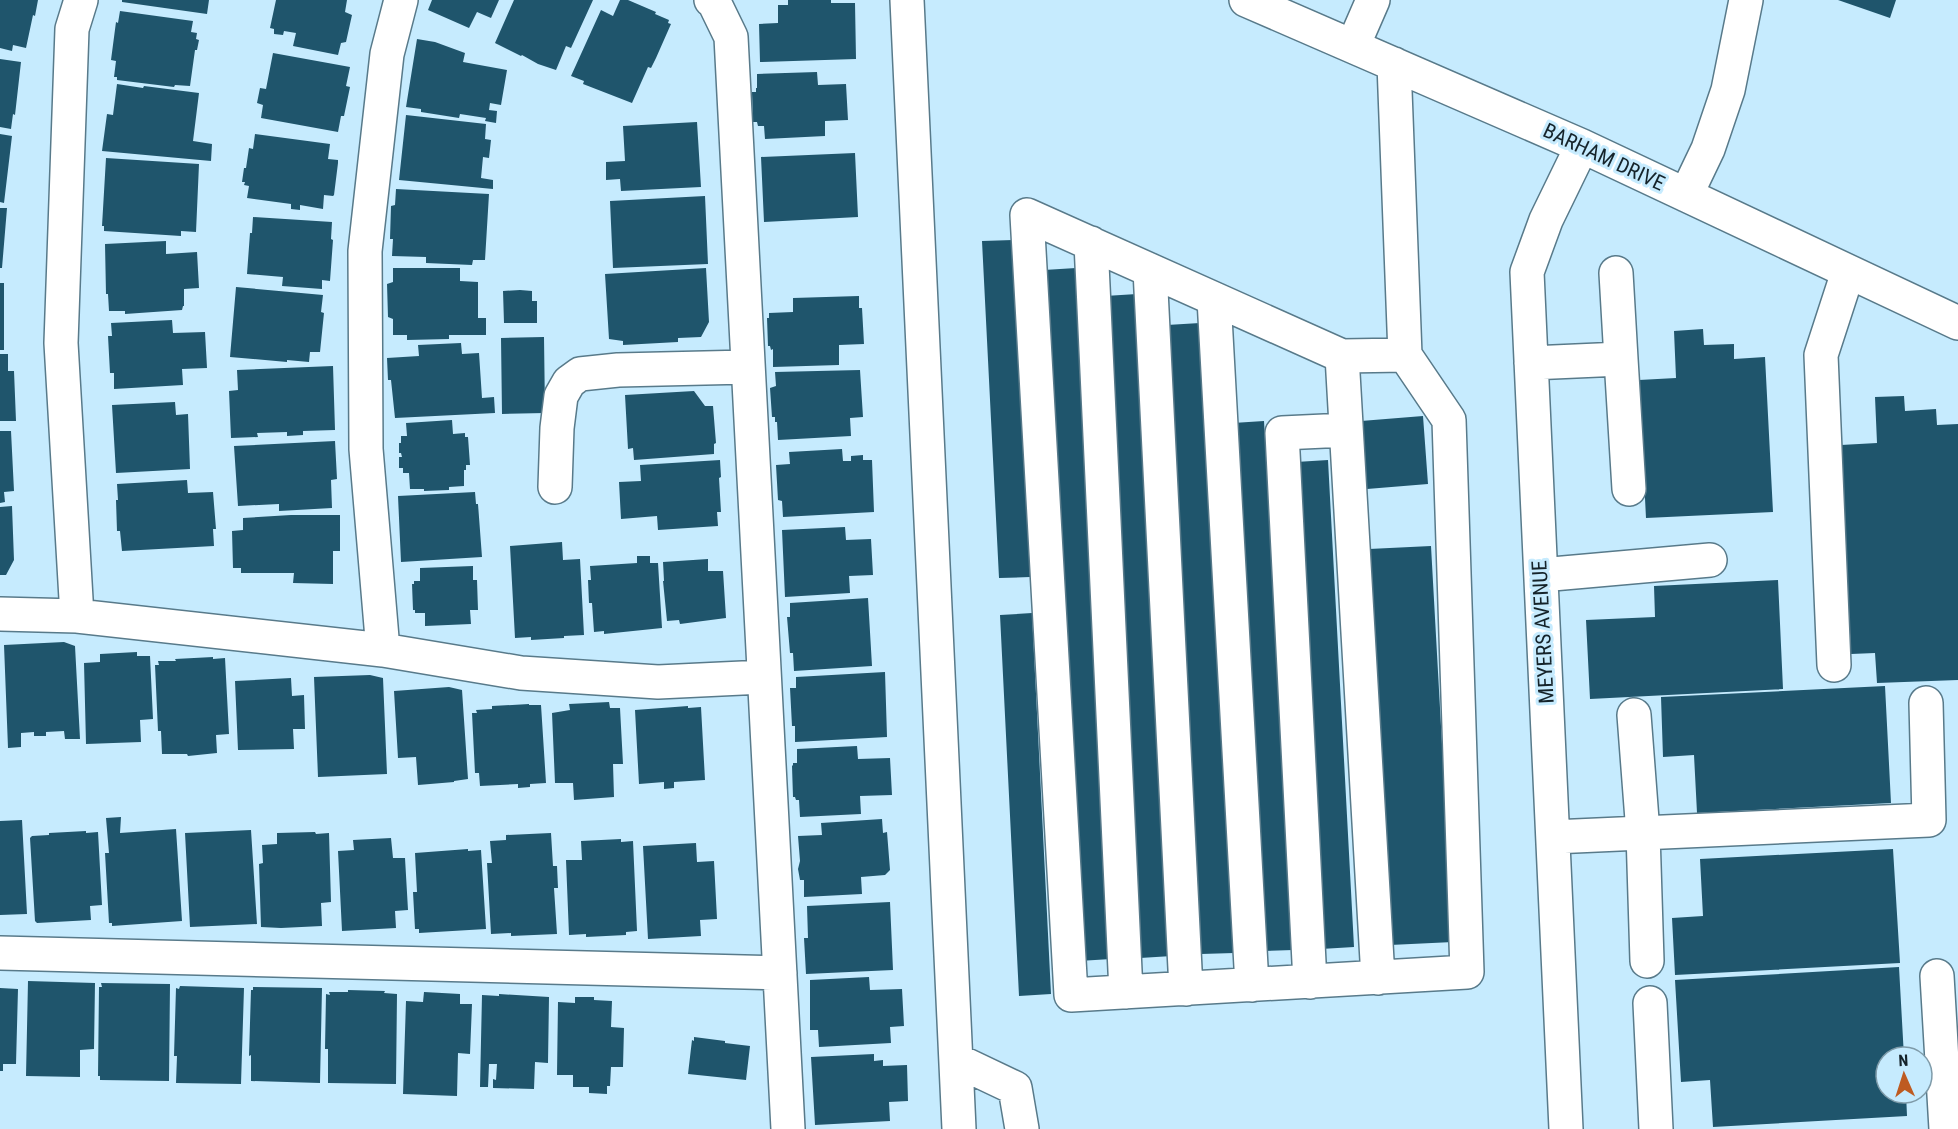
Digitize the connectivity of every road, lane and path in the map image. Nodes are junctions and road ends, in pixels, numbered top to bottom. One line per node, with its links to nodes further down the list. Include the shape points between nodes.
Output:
1 (81, 0): 29 (street, via 72,29 61,343)
2 (401, 0): 30 (street, via 387,54 365,251 366,449)
3 (711, 0): 22 (street, via 731,37)
4 (907, 0): 47 (street)
5 (1246, 0): 8 (street, BARHAM DRIVE)
6 (1373, 0): 8 (street)
7 (1746, 0): 11 (street, via 1728,90 1708,149)
8 (1353, 46): 9 (street, BARHAM DRIVE)
9 (1395, 64): 10 (street, BARHAM DRIVE); 19 (street)
10 (1582, 146): 11 (street, BARHAM DRIVE); 21 (street, MEYERS AVENUE, via 1546,220 1527,272)
11 (1686, 195): 14 (street, BARHAM DRIVE)
12 (1090, 243): 13 (street); 45 (street); 45 (street, via 1027,215 1071,995)
13 (1150, 270): 16 (street); 44 (street)
14 (1848, 272): 17 (street, BARHAM DRIVE); 31 (street, via 1821,355)
15 (1616, 273): 20 (street)
16 (1214, 299): 18 (street); 43 (street)
17 (1958, 323)
18 (1342, 356): 19 (street); 23 (street)
19 (1405, 356): 41 (street, via 1449,420 1467,972)
20 (1621, 359): 21 (street); 25 (street)
21 (1531, 363): 27 (street, MEYERS AVENUE)
22 (748, 367): 24 (street, via 580,374 569,382 561,396); 32 (street)
23 (1346, 430): 41 (street); 42 (street, via 1281,433)
24 (555, 487)
25 (1629, 489)
26 (1710, 560): 27 (street)
27 (1541, 575): 36 (street, MEYERS AVENUE)
28 (0, 614): 29 (street)
29 (77, 616): 30 (street)
30 (383, 650): 32 (street, via 521,673 658,682)
31 (1834, 665)
32 (764, 676): 39 (street)
33 (1926, 703): 35 (street, via 1929,820)
34 (1634, 715): 35 (street)
35 (1643, 833): 36 (street); 38 (street)
36 (1553, 837): 51 (street, MEYERS AVENUE)
37 (0, 953): 39 (street)
38 (1647, 961)
39 (780, 973): 48 (street)
40 (1937, 976): 53 (street)
41 (1378, 978): 42 (street)
42 (1310, 982): 43 (street)
43 (1252, 985): 44 (street)
44 (1186, 989): 45 (street)
45 (1126, 992)
46 (1650, 1003): 52 (street)
47 (956, 1060): 49 (street); 50 (street, via 1016,1088)
48 (788, 1129)
49 (959, 1129)
50 (1022, 1129)
51 (1566, 1129)
52 (1656, 1129)
53 (1946, 1129)

